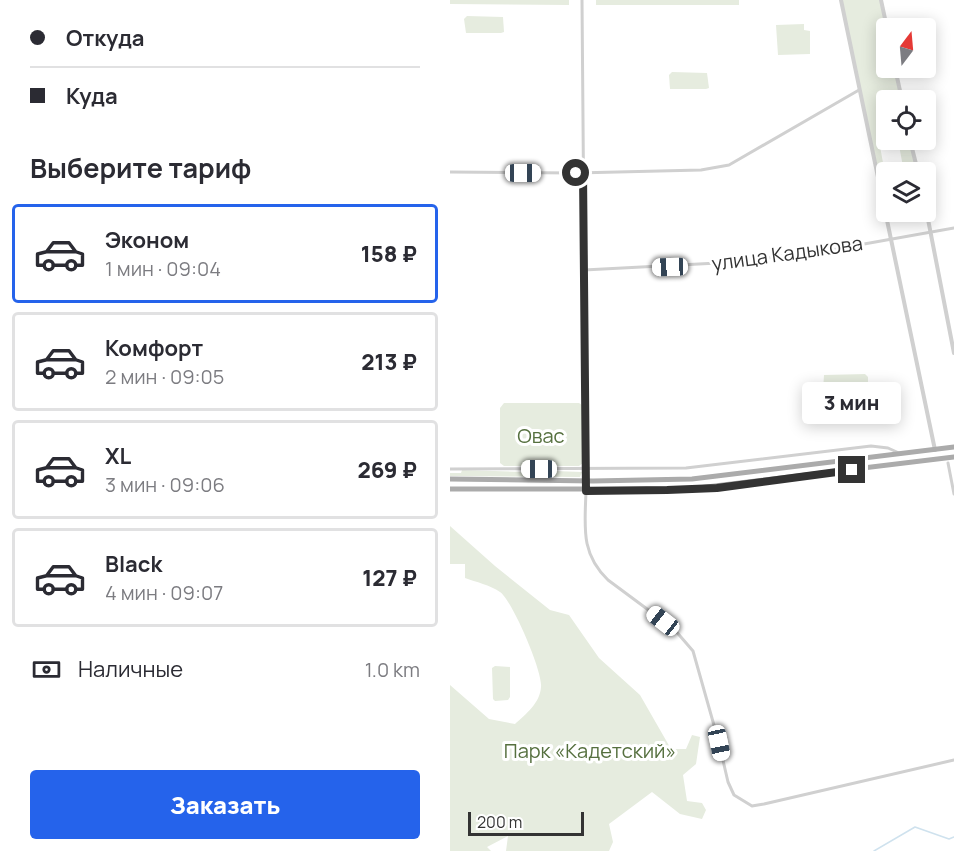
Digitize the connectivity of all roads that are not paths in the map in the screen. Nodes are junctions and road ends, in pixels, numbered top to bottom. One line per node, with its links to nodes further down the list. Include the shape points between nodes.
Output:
1 (582, 0): 7 (street)
2 (841, 0): 5 (street)
3 (880, 0): 4 (street)
4 (884, 18)
5 (859, 90): 7 (street, via 729,165 701,170); 11 (street)
6 (450, 172): 7 (street)
7 (583, 172): 12 (street)
8 (928, 222): 10 (street)
9 (954, 228): 10 (street, улица Кадыкова)
10 (930, 231): 11 (street, улица Кадыкова); 13 (street)
11 (890, 238): 12 (street, улица Кадыкова, via 716,265); 15 (street)
12 (583, 270): 25 (street)
13 (954, 353)
14 (954, 447): 15 (main road)
15 (935, 450): 16 (main road); 19 (main road)
16 (902, 454): 17 (main road); 25 (street, via 871,446 710,466)
17 (887, 456): 22 (main road); 23 (main road)
18 (954, 457): 19 (main road)
19 (939, 459): 21 (street); 22 (main road)
20 (954, 463): 21 (street)
21 (948, 464): 33 (street)
22 (889, 465): 27 (main road)
23 (811, 466): 26 (main road); 27 (main road)
24 (450, 469): 25 (street)
25 (586, 469): 29 (street)
26 (757, 472): 29 (main road, via 692,479); 30 (main road)
27 (812, 475): 30 (main road)
28 (450, 479): 29 (main road)
29 (586, 481): 32 (main road)
30 (758, 482): 32 (main road, via 690,489)
31 (450, 489): 32 (main road)
32 (586, 491): 34 (street, via 586,545 594,563 608,580 674,629 693,651 728,782 737,799 752,806)
33 (954, 494)
34 (954, 760)

